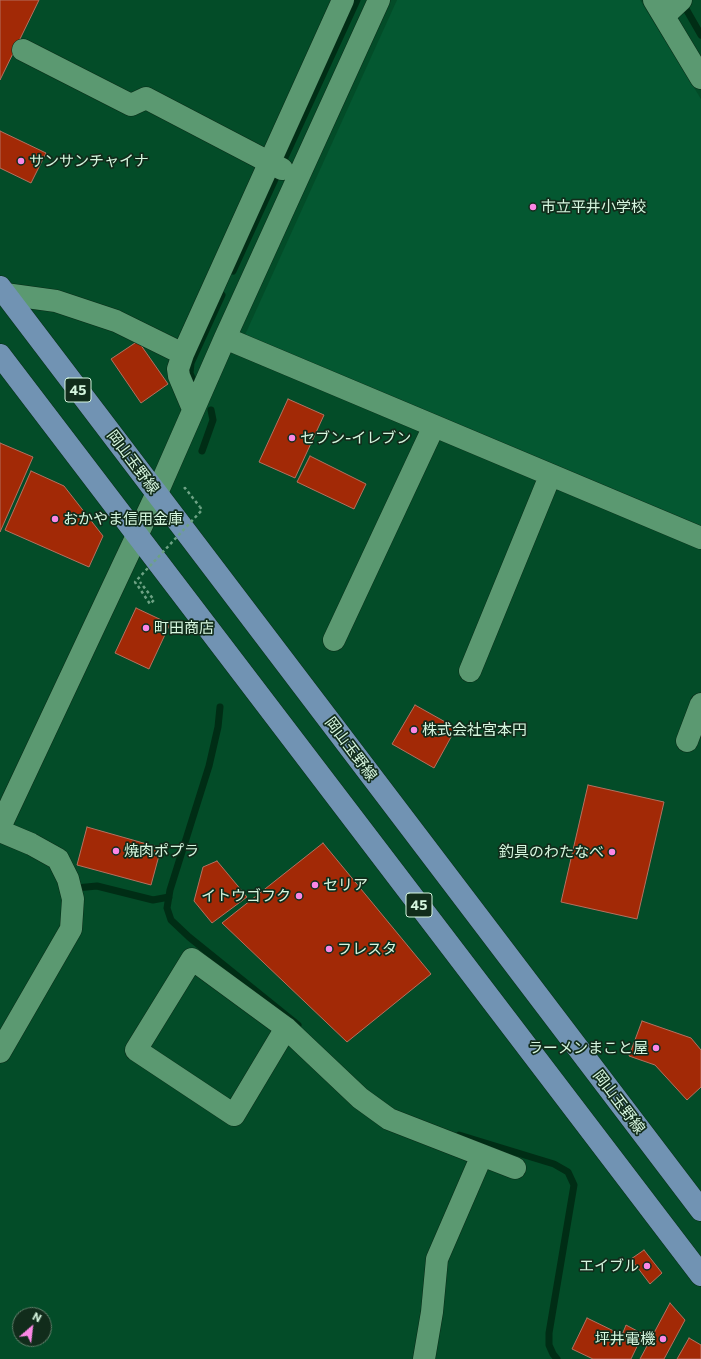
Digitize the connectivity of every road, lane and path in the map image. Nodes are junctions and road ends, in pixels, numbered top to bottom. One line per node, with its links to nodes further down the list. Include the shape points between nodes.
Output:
1 (343, 0): 6 (street)
2 (379, 0): 6 (street)
3 (669, 5): 5 (street)
4 (23, 50): 6 (street, via 131,105 146,98)
5 (701, 78)
6 (281, 169): 8 (street); 9 (street)
7 (3, 291): 9 (street, via 56,301 116,321); 15 (main road, 岡山玉野線 / 45)
8 (224, 338): 11 (street); 12 (street)
9 (183, 354): 11 (street, via 178,369 179,376)
10 (0, 355): 16 (main road, 45)
11 (193, 409): 15 (street)
12 (434, 426): 13 (street); 19 (street)
13 (550, 476): 17 (street); 20 (street)
14 (186, 490): 18 (path, bridge, via 202,510 135,582 150,604 154,600)
15 (156, 493): 16 (street); 29 (main road, 岡山玉野線 / 45)
16 (136, 535): 23 (street); 30 (main road, 45)
17 (701, 538)
18 (140, 582)
19 (334, 640)
20 (470, 671)
21 (701, 704): 22 (street)
22 (686, 741)
23 (0, 827)
24 (0, 830): 26 (street, via 58,859 68,879 73,899 71,928)
25 (286, 1028): 25 (street, via 234,1115 136,1050 192,959); 27 (street, via 360,1098 389,1119)
26 (0, 1052)
27 (482, 1155): 28 (street); 31 (street, via 437,1259)
28 (515, 1168)
29 (701, 1210)
30 (701, 1275)
31 (424, 1359)

